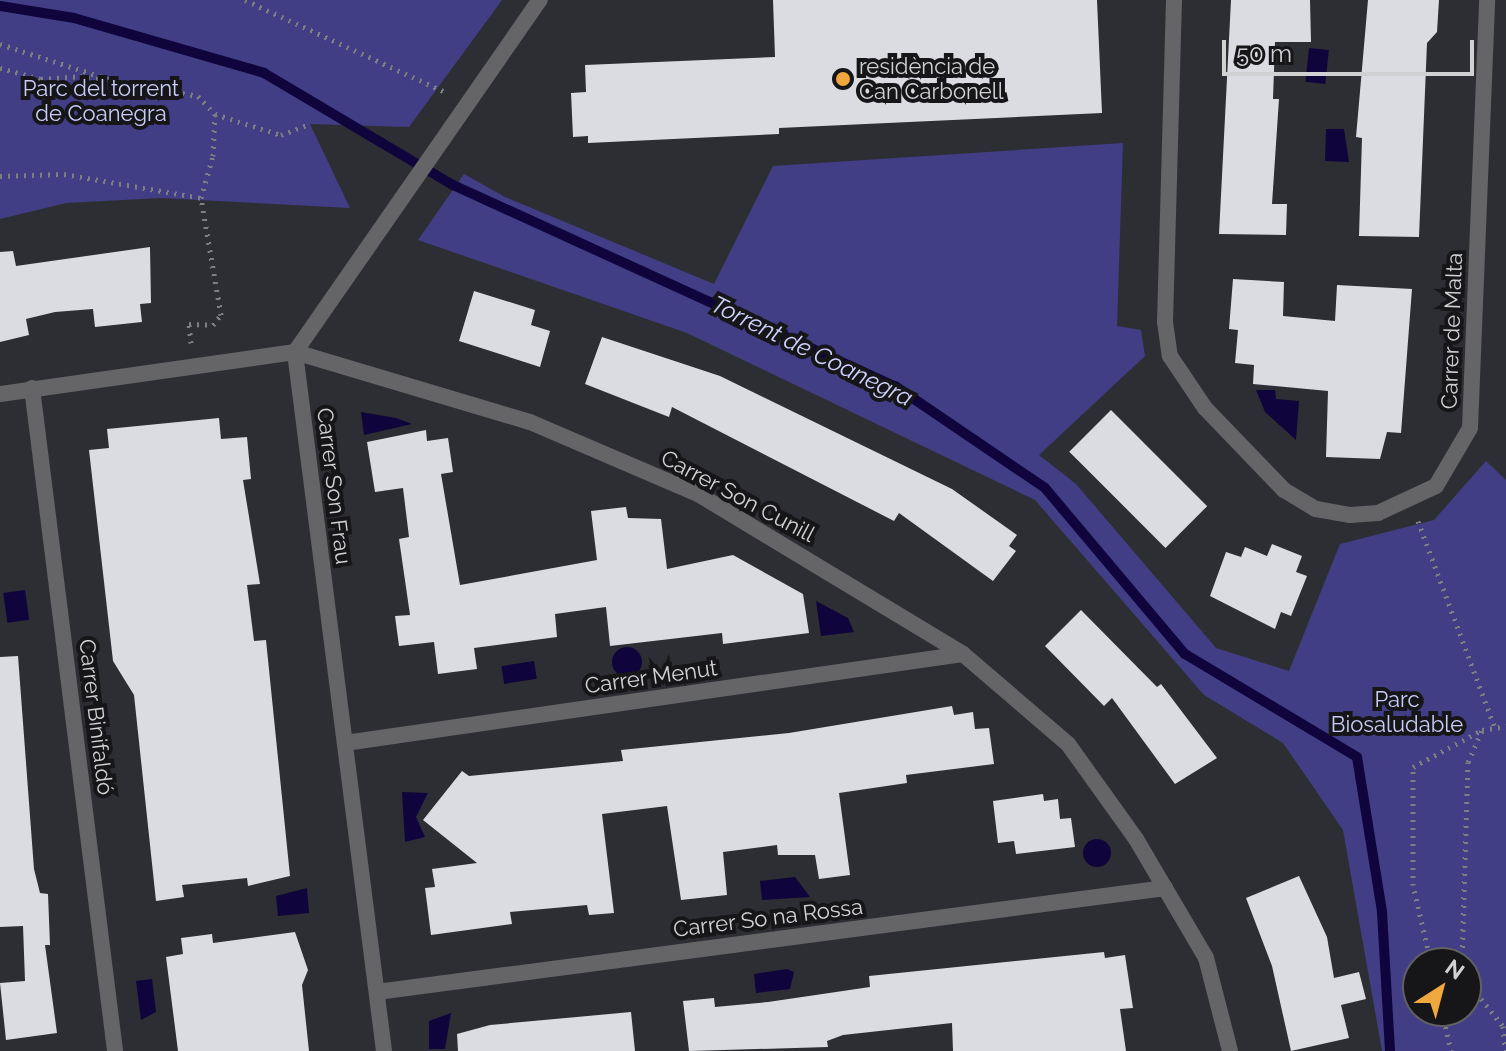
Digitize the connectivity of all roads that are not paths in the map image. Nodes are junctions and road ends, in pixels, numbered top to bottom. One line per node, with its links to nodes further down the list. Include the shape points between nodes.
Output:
1 (540, 0): 4 (street)
2 (1174, 0): 3 (street, Carrer de Malta, via 1165,322 1170,356 1205,408 1284,490 1316,509 1350,515 1411,502 1436,486 1470,428)
3 (1487, 0)
4 (295, 352): 5 (street, Carrer Son Cunill); 7 (street, Carrer Son Cunill, via 530,422 698,494); 8 (street, Carrer Son Frau)
5 (32, 388): 6 (street, Carrer Son Cunill); 11 (street, Carrer Binifaldó)
6 (0, 394)
7 (963, 654): 8 (street, Carrer Menut); 9 (street, Carrer Son Cunill, via 1068,744)
8 (345, 743): 10 (street, Carrer Son Frau)
9 (1165, 888): 10 (street, Carrer So na Rossa); 13 (street, Carrer Son Cunill, via 1206,958)
10 (377, 992): 12 (street, Carrer Son Frau)
11 (115, 1051)
12 (384, 1051)
13 (1230, 1051)

